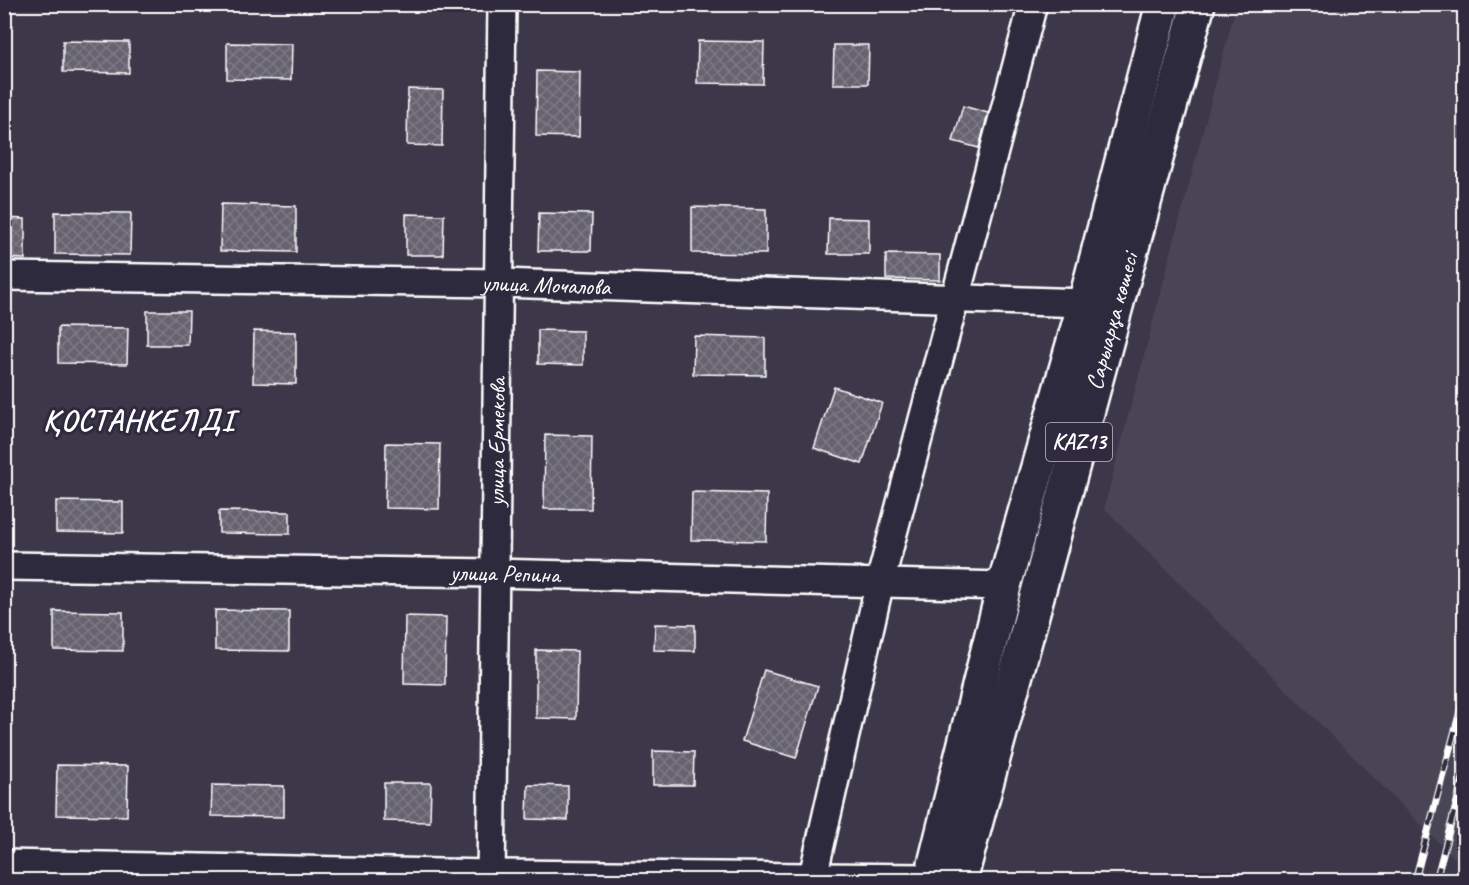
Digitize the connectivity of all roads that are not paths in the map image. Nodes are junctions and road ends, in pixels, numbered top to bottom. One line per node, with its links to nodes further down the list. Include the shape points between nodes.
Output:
1 (502, 4): 6 (street, улица Ермекова)
2 (1033, 4): 7 (street)
3 (1163, 4): 8 (main road, Сарыарқа көшесі / KAZ13)
4 (1198, 4): 16 (main road, Сарыарқа көшесі / KAZ13)
5 (4, 276): 6 (street, улица Мочалова)
6 (499, 284): 7 (street, улица Мочалова); 10 (street, улица Ермекова)
7 (955, 301): 8 (street, улица Мочалова); 11 (street)
8 (1086, 303): 12 (main road, Сарыарқа көшесі / KAZ13)
9 (4, 567): 10 (street, улица Репина)
10 (495, 573): 11 (street, улица Репина); 15 (street, улица Ермекова)
11 (880, 582): 12 (street, улица Репина); 14 (street)
12 (1004, 586): 16 (main road, Сарыарқа көшесі / KAZ13)
13 (4, 864): 15 (street)
14 (813, 876): 15 (street); 16 (street)
15 (491, 877)
16 (941, 880)

